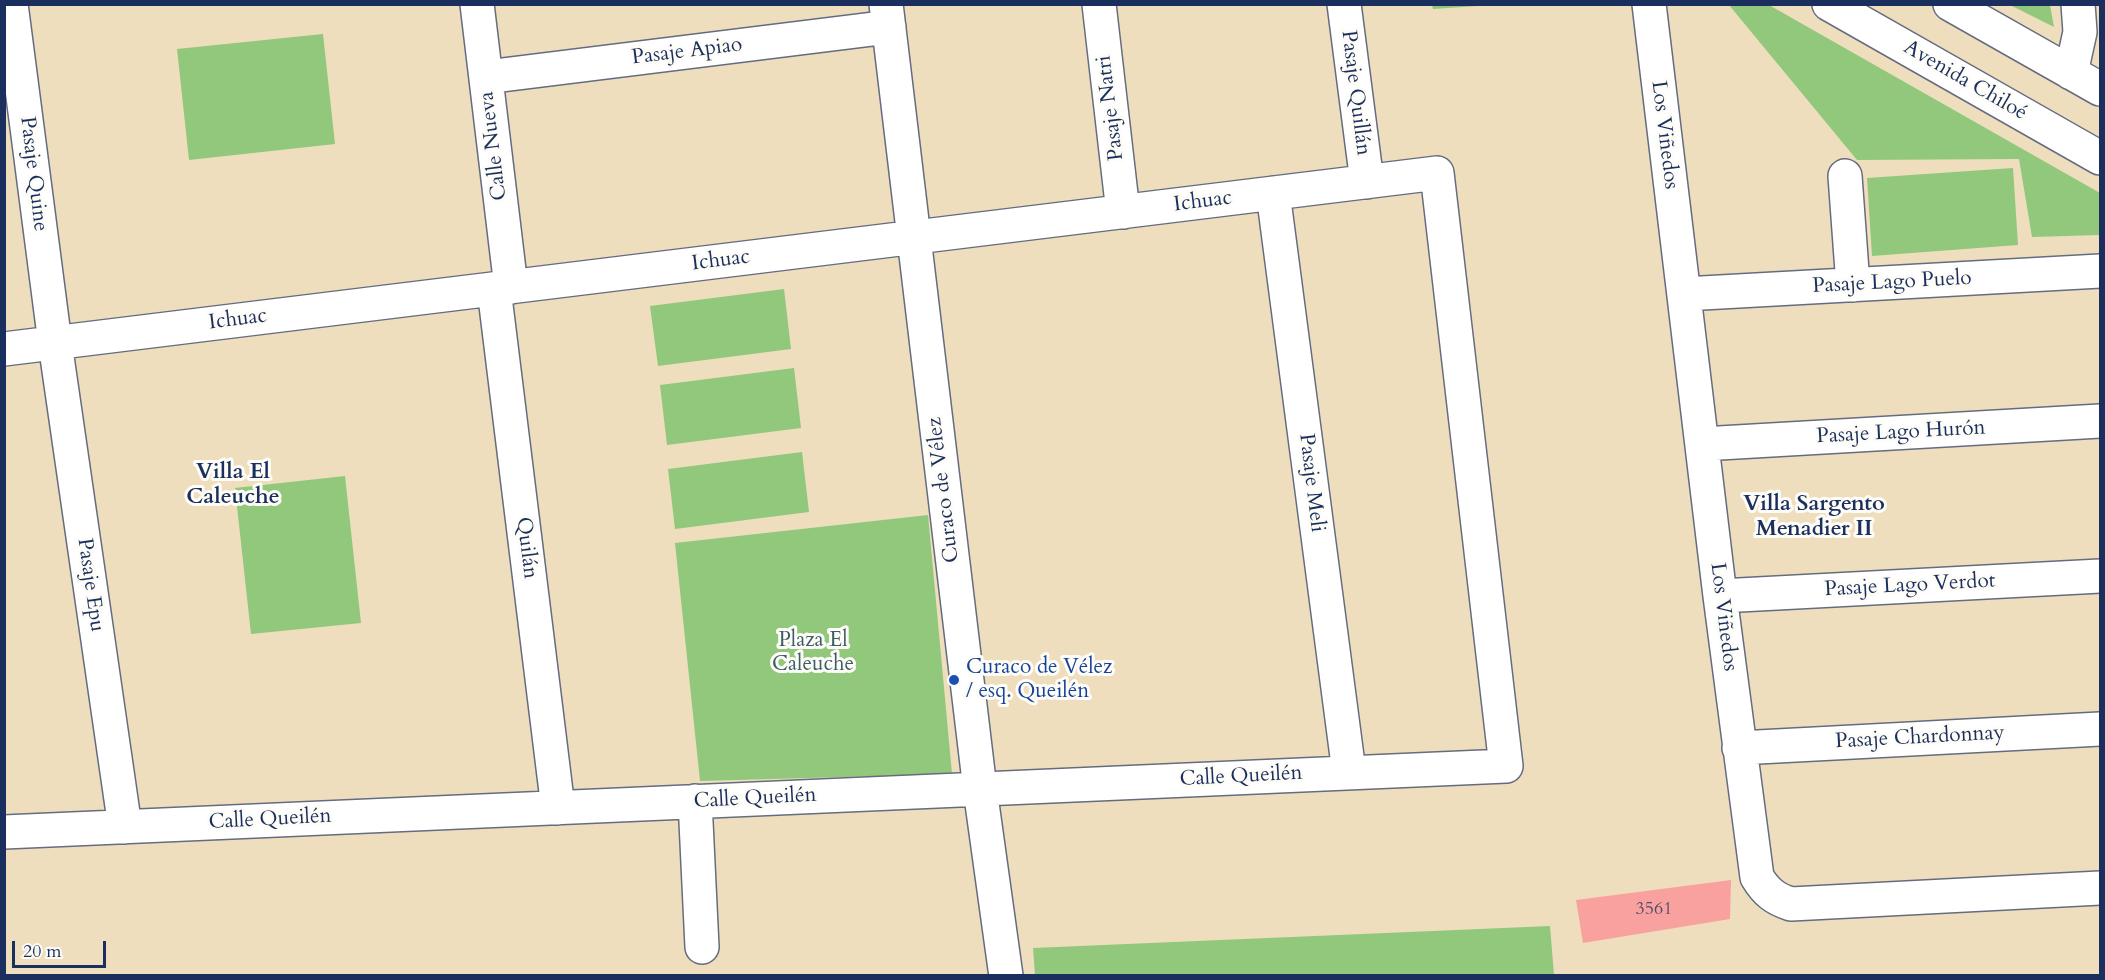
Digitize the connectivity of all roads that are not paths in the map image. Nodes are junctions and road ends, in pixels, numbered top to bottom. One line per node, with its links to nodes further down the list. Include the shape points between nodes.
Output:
1 (10, 4): 23 (street, Pasaje Quine)
2 (477, 4): 11 (street, Calle Nueva)
3 (1099, 4): 17 (street, Pasaje Natri)
4 (1344, 4): 15 (street, Pasaje Quillán)
5 (1649, 4): 22 (street, Los Viñedos)
6 (1829, 4): 13 (street, Avenida Chiloé)
7 (1950, 4): 10 (street)
8 (2078, 4): 10 (street, via 2080,32)
9 (888, 16): 11 (street, Pasaje Apiao); 18 (street, Curaco de Vélez)
10 (2071, 73): 12 (street)
11 (486, 77): 21 (street, Calle Nueva)
12 (2100, 89)
13 (2100, 158)
14 (1845, 176): 20 (street)
15 (1367, 182): 16 (street, Ichuac); 31 (street, Ichuac, via 1437,174)
16 (1273, 194): 17 (street, Ichuac); 32 (street, Pasaje Meli)
17 (1123, 212): 18 (street, Ichuac)
18 (914, 238): 21 (street, Ichuac); 33 (street, Curaco de Vélez)
19 (2100, 271): 20 (street, Pasaje Lago Puelo)
20 (1853, 285): 22 (street, Pasaje Lago Puelo)
21 (503, 288): 23 (street, Ichuac); 35 (street, Quilán)
22 (1684, 294): 26 (street, Los Viñedos)
23 (55, 343): 24 (street, Ichuac); 36 (street, Pasaje Epu)
24 (4, 349)
25 (2100, 422): 26 (street, Pasaje Lago Hurón)
26 (1702, 444): 28 (street, Los Viñedos)
27 (2100, 576): 28 (street, Pasaje Lago Verdot)
28 (1720, 596): 30 (street, Los Viñedos)
29 (2100, 729): 30 (street, Pasaje Chardonnay)
30 (1739, 748): 38 (street, Los Viñedos, via 1757,877 1769,894 1780,901 1804,904)
31 (1506, 765): 32 (street, Calle Queilén)
32 (1349, 772): 33 (street, Calle Queilén)
33 (980, 789): 34 (street, Calle Queilén); 40 (street, Curaco de Vélez)
34 (695, 801): 35 (street, Calle Queilén); 39 (street)
35 (558, 808): 36 (street, Calle Queilén)
36 (125, 826): 37 (street, Calle Queilén)
37 (4, 832)
38 (2100, 888)
39 (702, 947)
40 (1006, 975)

